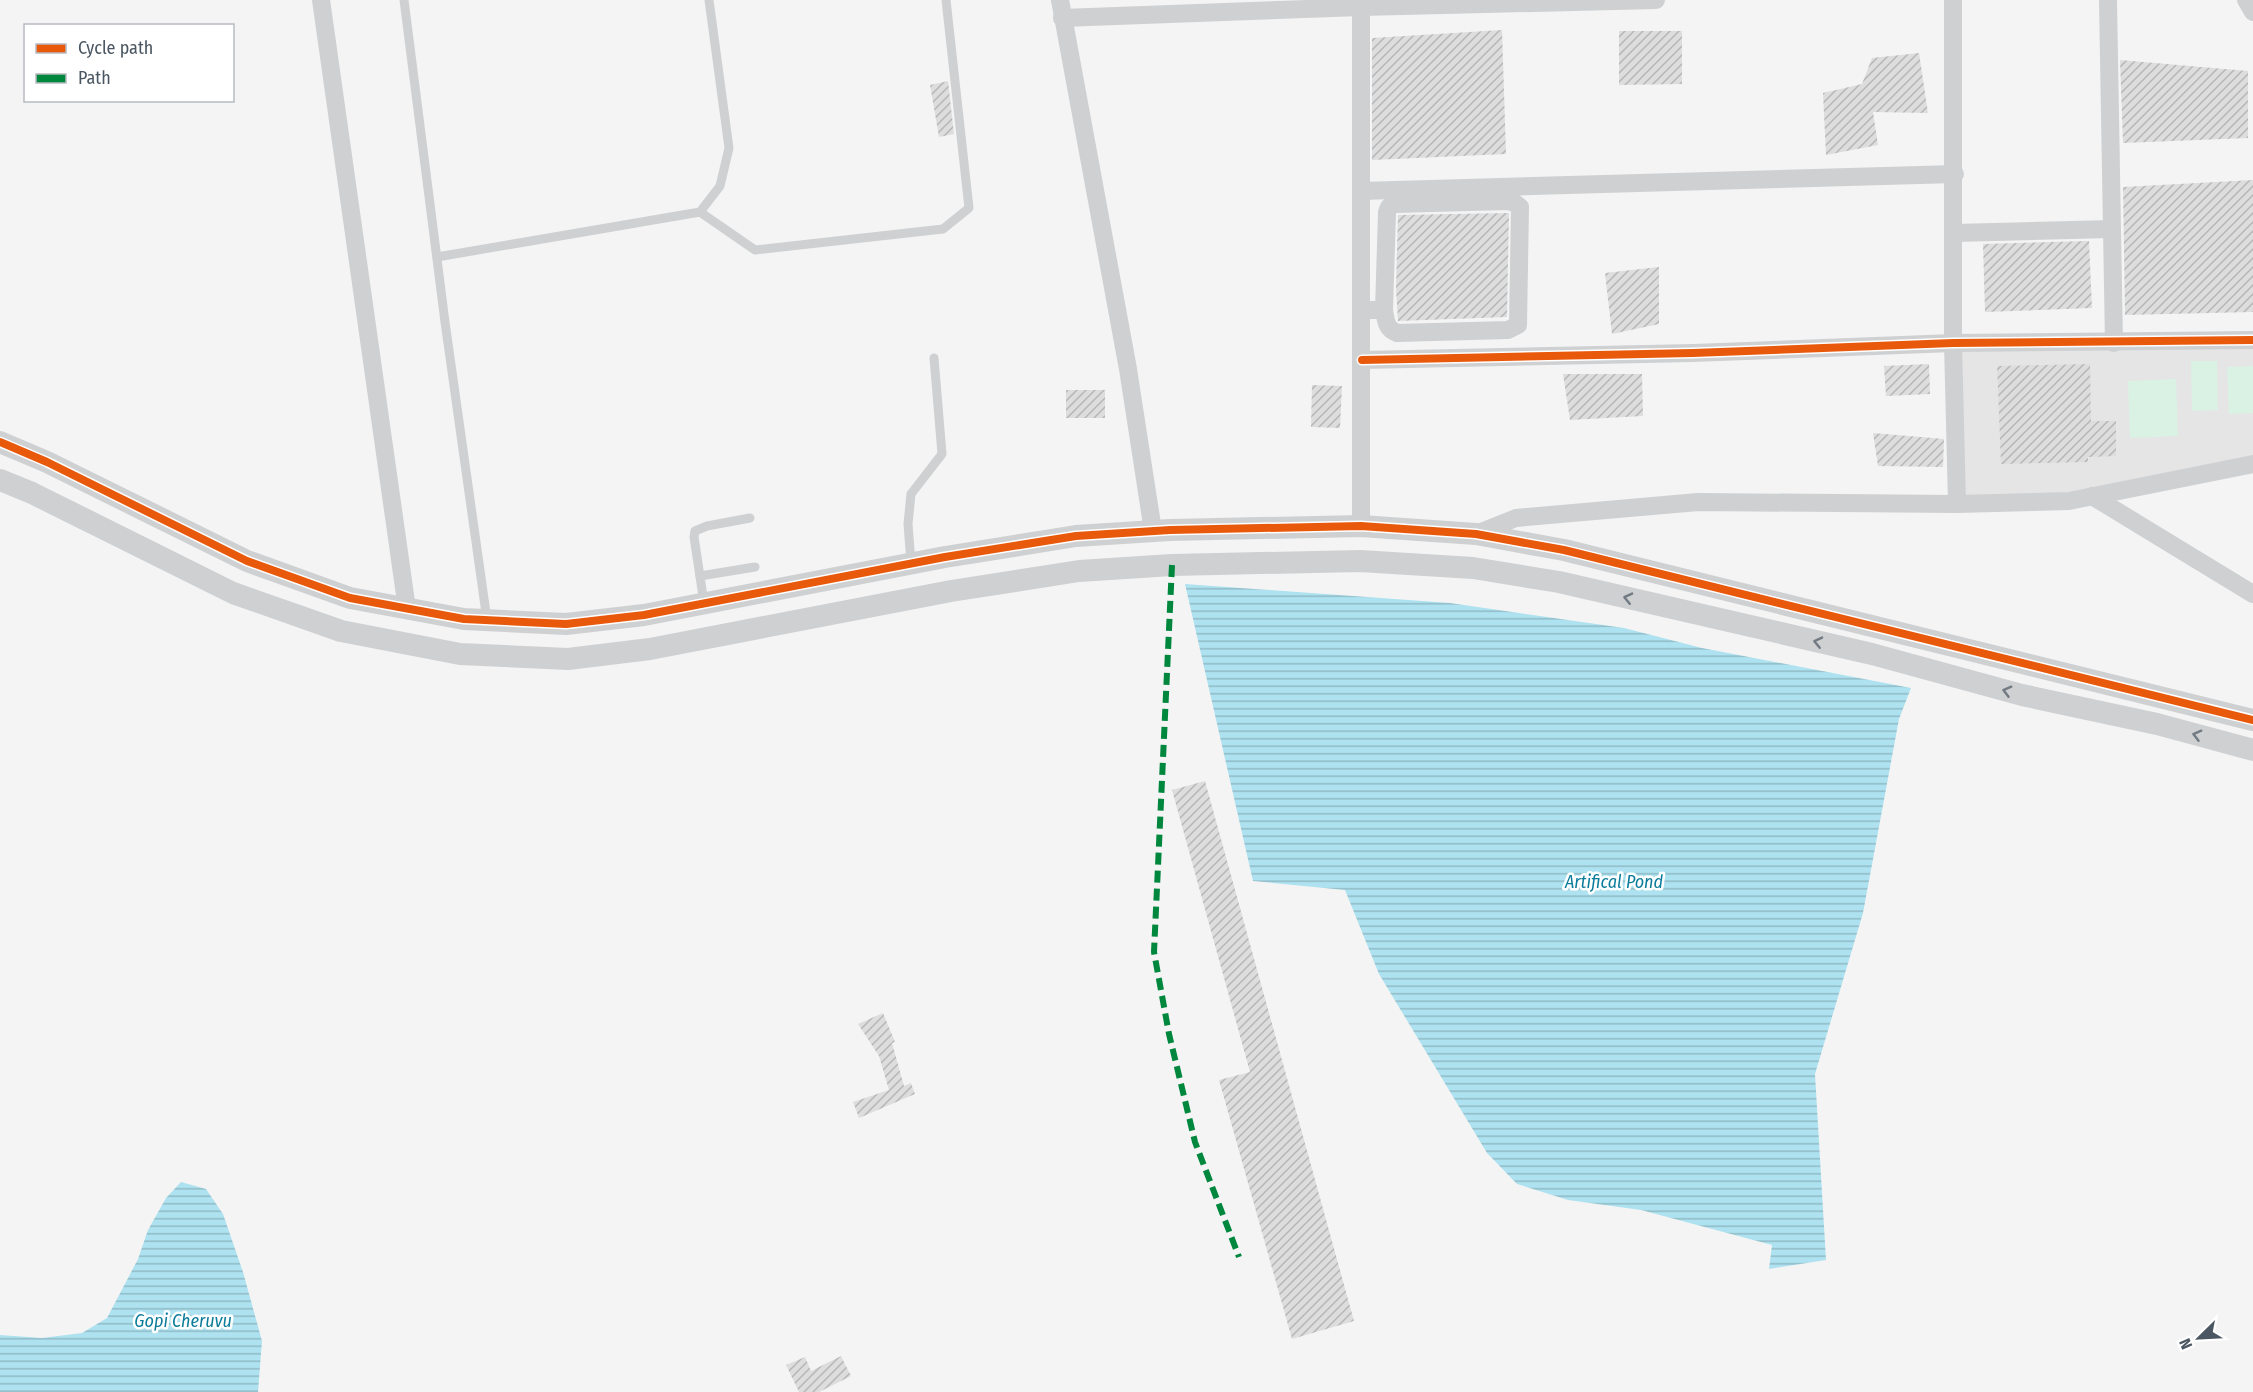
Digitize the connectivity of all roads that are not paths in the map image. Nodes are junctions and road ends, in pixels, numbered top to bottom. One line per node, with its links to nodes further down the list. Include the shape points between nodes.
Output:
1 (321, 0): 43 (street)
2 (404, 0): 20 (lane)
3 (709, 0): 15 (lane, via 729,148 720,186)
4 (946, 0): 15 (lane, via 969,208 943,229 755,250)
5 (1060, 0): 12 (street)
6 (1656, 0): 10 (street)
7 (1953, 0): 13 (street)
8 (2108, 0): 16 (street)
9 (2246, 0): 11 (street)
10 (1361, 3): 12 (street); 14 (street)
11 (2253, 12)
12 (1062, 18): 35 (street, via 1128,369)
13 (1954, 174): 14 (street); 17 (street)
14 (1361, 191): 19 (street)
15 (700, 212): 20 (lane)
16 (2112, 229): 17 (street); 24 (street)
17 (1954, 233): 25 (street)
18 (1386, 238): 19 (street); 22 (street); 22 (street, via 1386,212 1395,204 1508,201 1520,207 1518,325 1508,330 1397,333 1386,324)
19 (1362, 240): 21 (street)
20 (437, 257): 44 (lane)
21 (1362, 309): 22 (street); 27 (street)
22 (1384, 310)
23 (2253, 340): 24 (street)
24 (2114, 343): 25 (street)
25 (1953, 344): 27 (street); 32 (street)
26 (934, 358): 37 (lane, via 942,454 911,494)
27 (1362, 360): 34 (street)
28 (0, 442): 43 (street, via 247,561 350,598)
29 (2253, 464): 31 (street)
30 (0, 480): 45 (street, via 233,593 341,632 460,654)
31 (2092, 496): 32 (street, via 2069,501); 41 (street)
32 (1957, 504): 36 (street, via 1698,502 1516,518)
33 (750, 518): 40 (lane, via 695,531)
34 (1361, 526): 35 (street); 36 (street)
35 (1153, 531): 37 (street, via 1076,536)
36 (1476, 534): 39 (street); 46 (street, via 1659,572)
37 (911, 563): 42 (street)
38 (755, 567): 40 (lane)
39 (1473, 568): 45 (street, via 1360,561 1079,571 951,591 650,649 568,659); 47 (street, one-way to 39, via 2157,724 2022,695 1872,654 1558,582)
40 (700, 576): 42 (lane)
41 (2253, 594)
42 (704, 603): 44 (street, via 566,624)
43 (407, 609): 44 (street)
44 (487, 620): 45 (street)
45 (491, 655)
46 (2253, 720)
47 (2253, 750)

